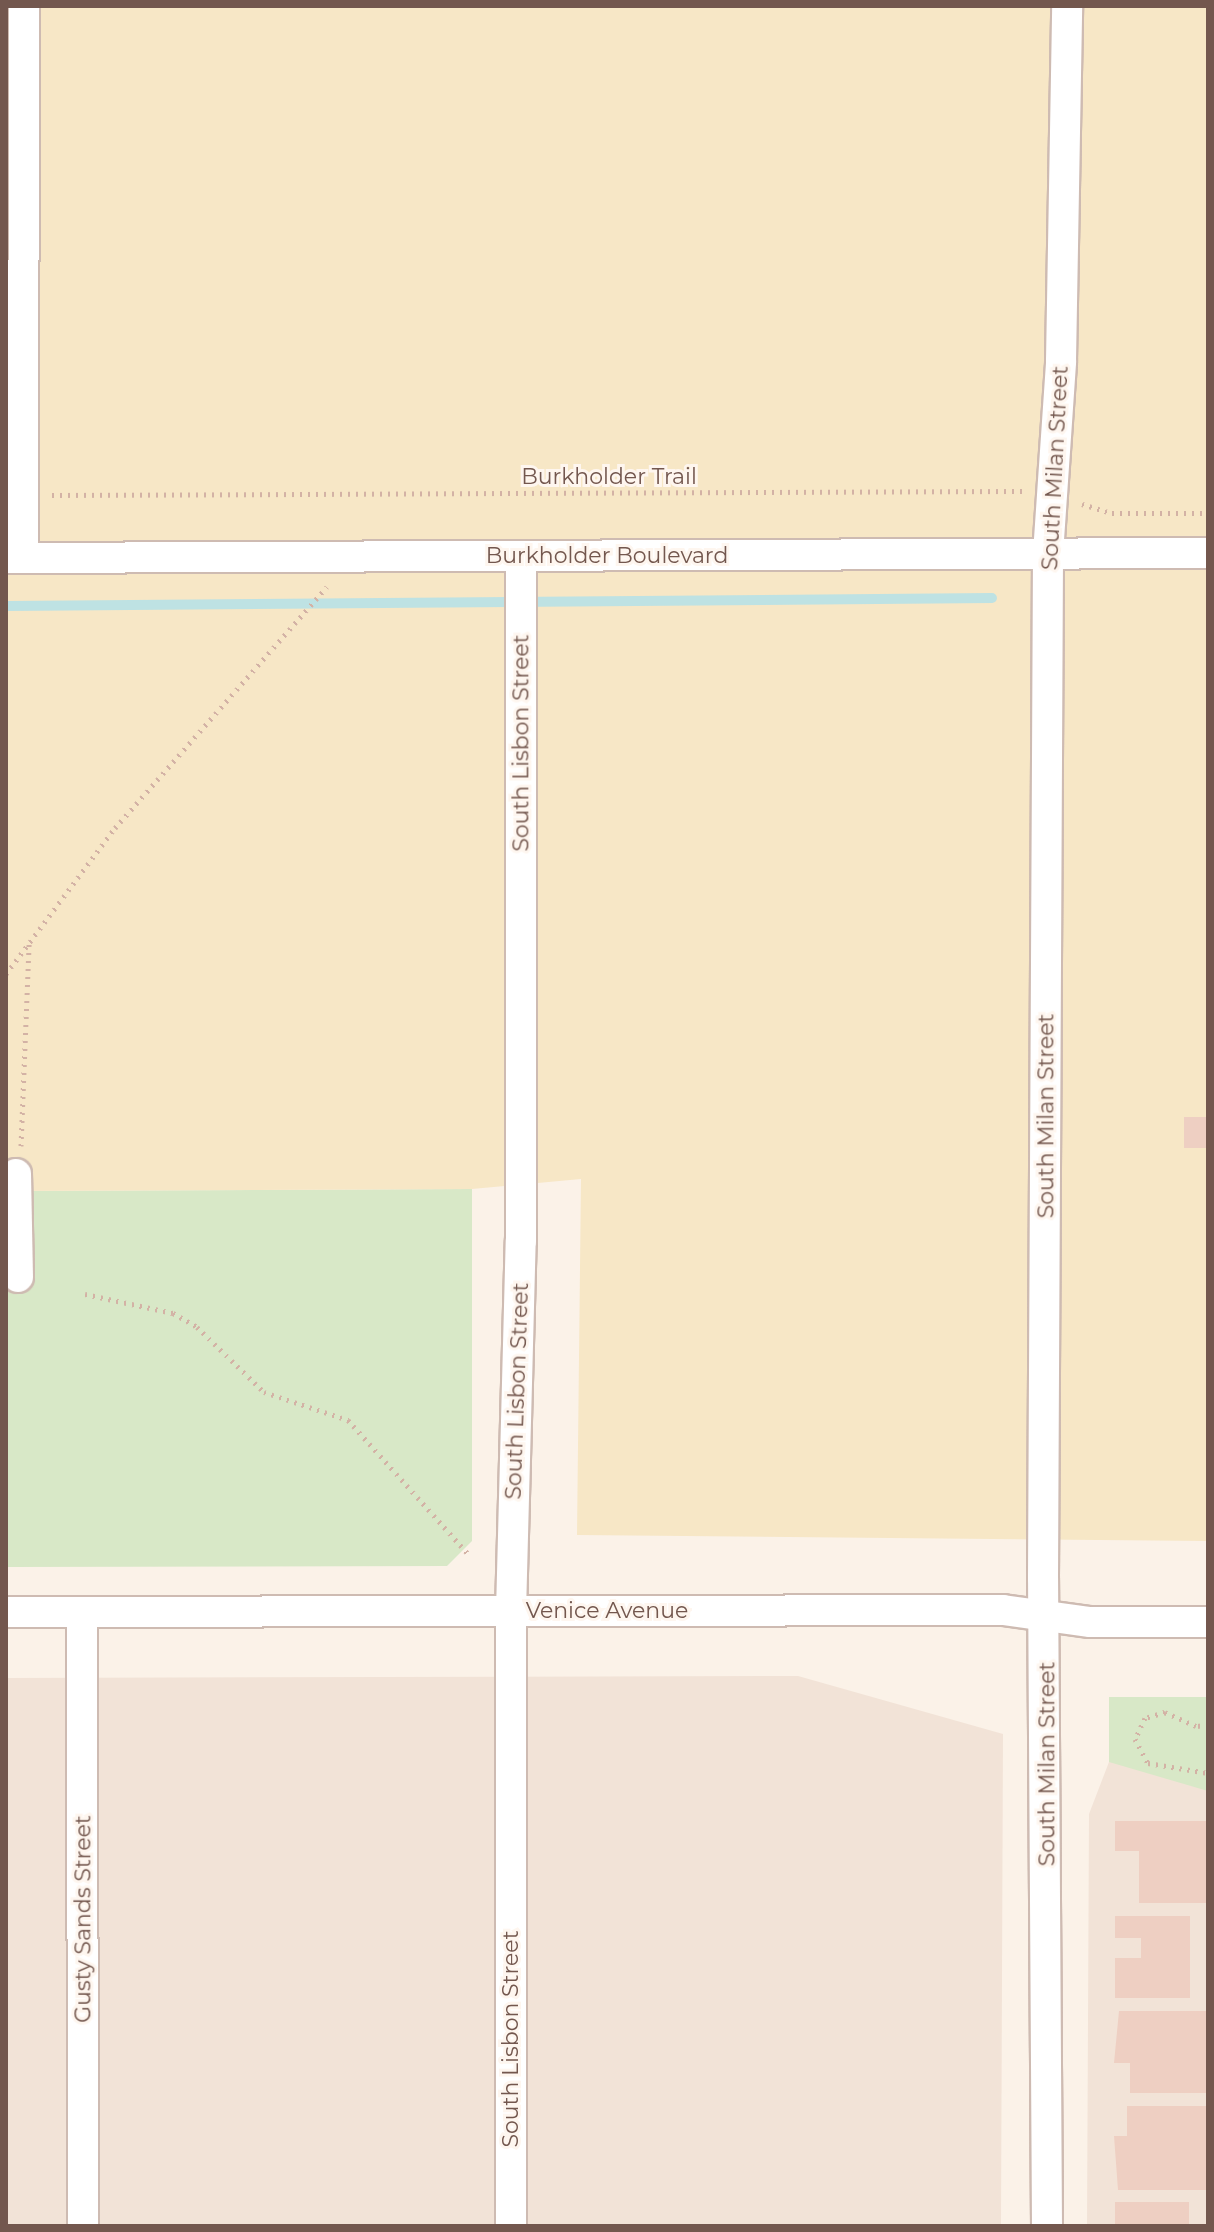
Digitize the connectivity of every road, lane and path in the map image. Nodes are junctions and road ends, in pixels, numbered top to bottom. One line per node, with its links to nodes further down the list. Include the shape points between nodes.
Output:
1 (24, 6): 3 (street)
2 (1067, 6): 4 (street, South Milan Street, via 1061,361)
3 (23, 495): 4 (path, Burkholder Trail, via 1036,491); 10 (street)
4 (1052, 496): 5 (path, Burkholder Trail, via 1112,513); 7 (street, South Milan Street)
5 (1208, 513)
6 (1208, 553): 7 (street, Burkholder Boulevard)
7 (1048, 554): 8 (street, Burkholder Boulevard); 20 (street, South Milan Street)
8 (521, 556): 9 (street, Burkholder Boulevard); 19 (street, South Lisbon Street, via 521,1241)
9 (342, 557): 10 (street, Burkholder Boulevard); 11 (path, via 314,604 175,755)
10 (15, 558)
11 (29, 944): 12 (path); 13 (path, via 26,1118)
12 (6, 974)
13 (16, 1174): 14 (street)
14 (18, 1277)
15 (85, 1294): 16 (path, via 173,1313 197,1327 264,1392 348,1420)
16 (470, 1556)
17 (6, 1612): 18 (street, Venice Avenue)
18 (82, 1612): 19 (street, Venice Avenue); 24 (street, Gusty Sands Street)
19 (511, 1612): 20 (street, Venice Avenue, via 1003,1610); 25 (street, South Lisbon Street)
20 (1045, 1616): 21 (street, Venice Avenue, via 1090,1622); 26 (street, South Milan Street)
21 (1208, 1622)
22 (1208, 1725): 23 (path, via 1196,1726 1165,1712 1145,1718 1135,1739 1148,1763)
23 (1208, 1773)
24 (83, 2226)
25 (511, 2226)
26 (1047, 2226)

